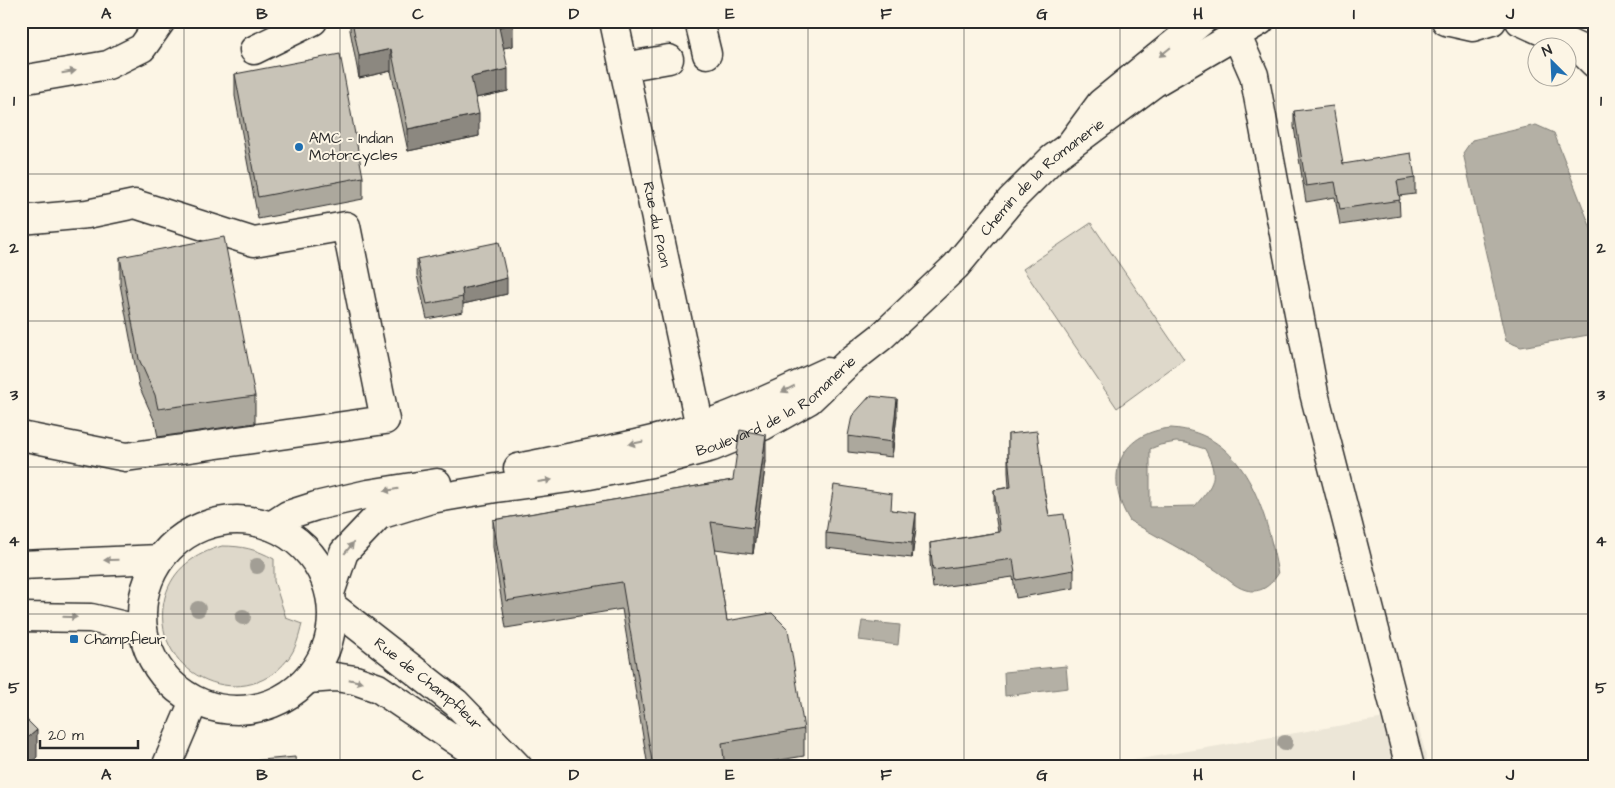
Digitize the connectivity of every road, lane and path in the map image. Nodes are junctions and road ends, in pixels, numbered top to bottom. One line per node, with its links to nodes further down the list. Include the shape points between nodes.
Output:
1 (161, 21): 16 (main road, one-way to 1, via 108,65 142,48)
2 (313, 21): 11 (main road)
3 (614, 21): 15 (main road, Rue du Paon)
4 (699, 21): 12 (main road)
5 (1202, 21): 17 (main road, one-way to 17, via 1101,103)
6 (1260, 21): 10 (main road, Chemin de la Romanerie)
7 (1446, 21): 8 (main road, via 1473,27)
8 (1492, 21)
9 (1520, 21): 14 (main road, via 1579,48)
10 (1236, 34): 17 (main road, Chemin de la Romanerie, via 1154,83); 33 (main road, via 1254,75 1314,393)
11 (254, 50)
12 (708, 54)
13 (669, 59): 15 (main road)
14 (1594, 62)
15 (624, 68): 20 (main road, Rue du Paon)
16 (21, 80)
17 (1070, 144): 19 (main road, Chemin de la Romanerie, via 1011,200 956,266 881,337)
18 (21, 220): 21 (main road, via 87,214 136,204 254,242 346,226 385,420 126,456)
19 (849, 362): 20 (main road, Boulevard de la Romanerie, one-way to 20); 25 (main road, Boulevard de la Romanerie, one-way to 19, via 344,552 379,515 431,499 584,476 712,447 763,426 809,400)
20 (700, 427): 22 (main road, Boulevard de la Romanerie, one-way to 22, via 491,474 368,494 288,515)
21 (21, 436)
22 (271, 526): 23 (main road, via 241,520 210,524 182,537); 25 (main road, via 298,542 318,564)
23 (160, 559): 24 (main road, one-way to 24); 27 (main road, via 144,592)
24 (21, 565)
25 (331, 599): 28 (main road, via 331,632 323,657); 32 (main road, Rue de Champfleur, via 456,704)
26 (21, 617): 27 (main road, one-way to 27, via 91,618)
27 (142, 630): 29 (main road, via 152,659 170,684)
28 (308, 679): 29 (main road, via 284,698 255,709 224,710); 31 (main road, Rue de Champfleur, one-way to 31, via 355,680 378,688)
29 (194, 701): 30 (main road)
30 (166, 767)
31 (490, 767)
32 (518, 767)
33 (1410, 767)

